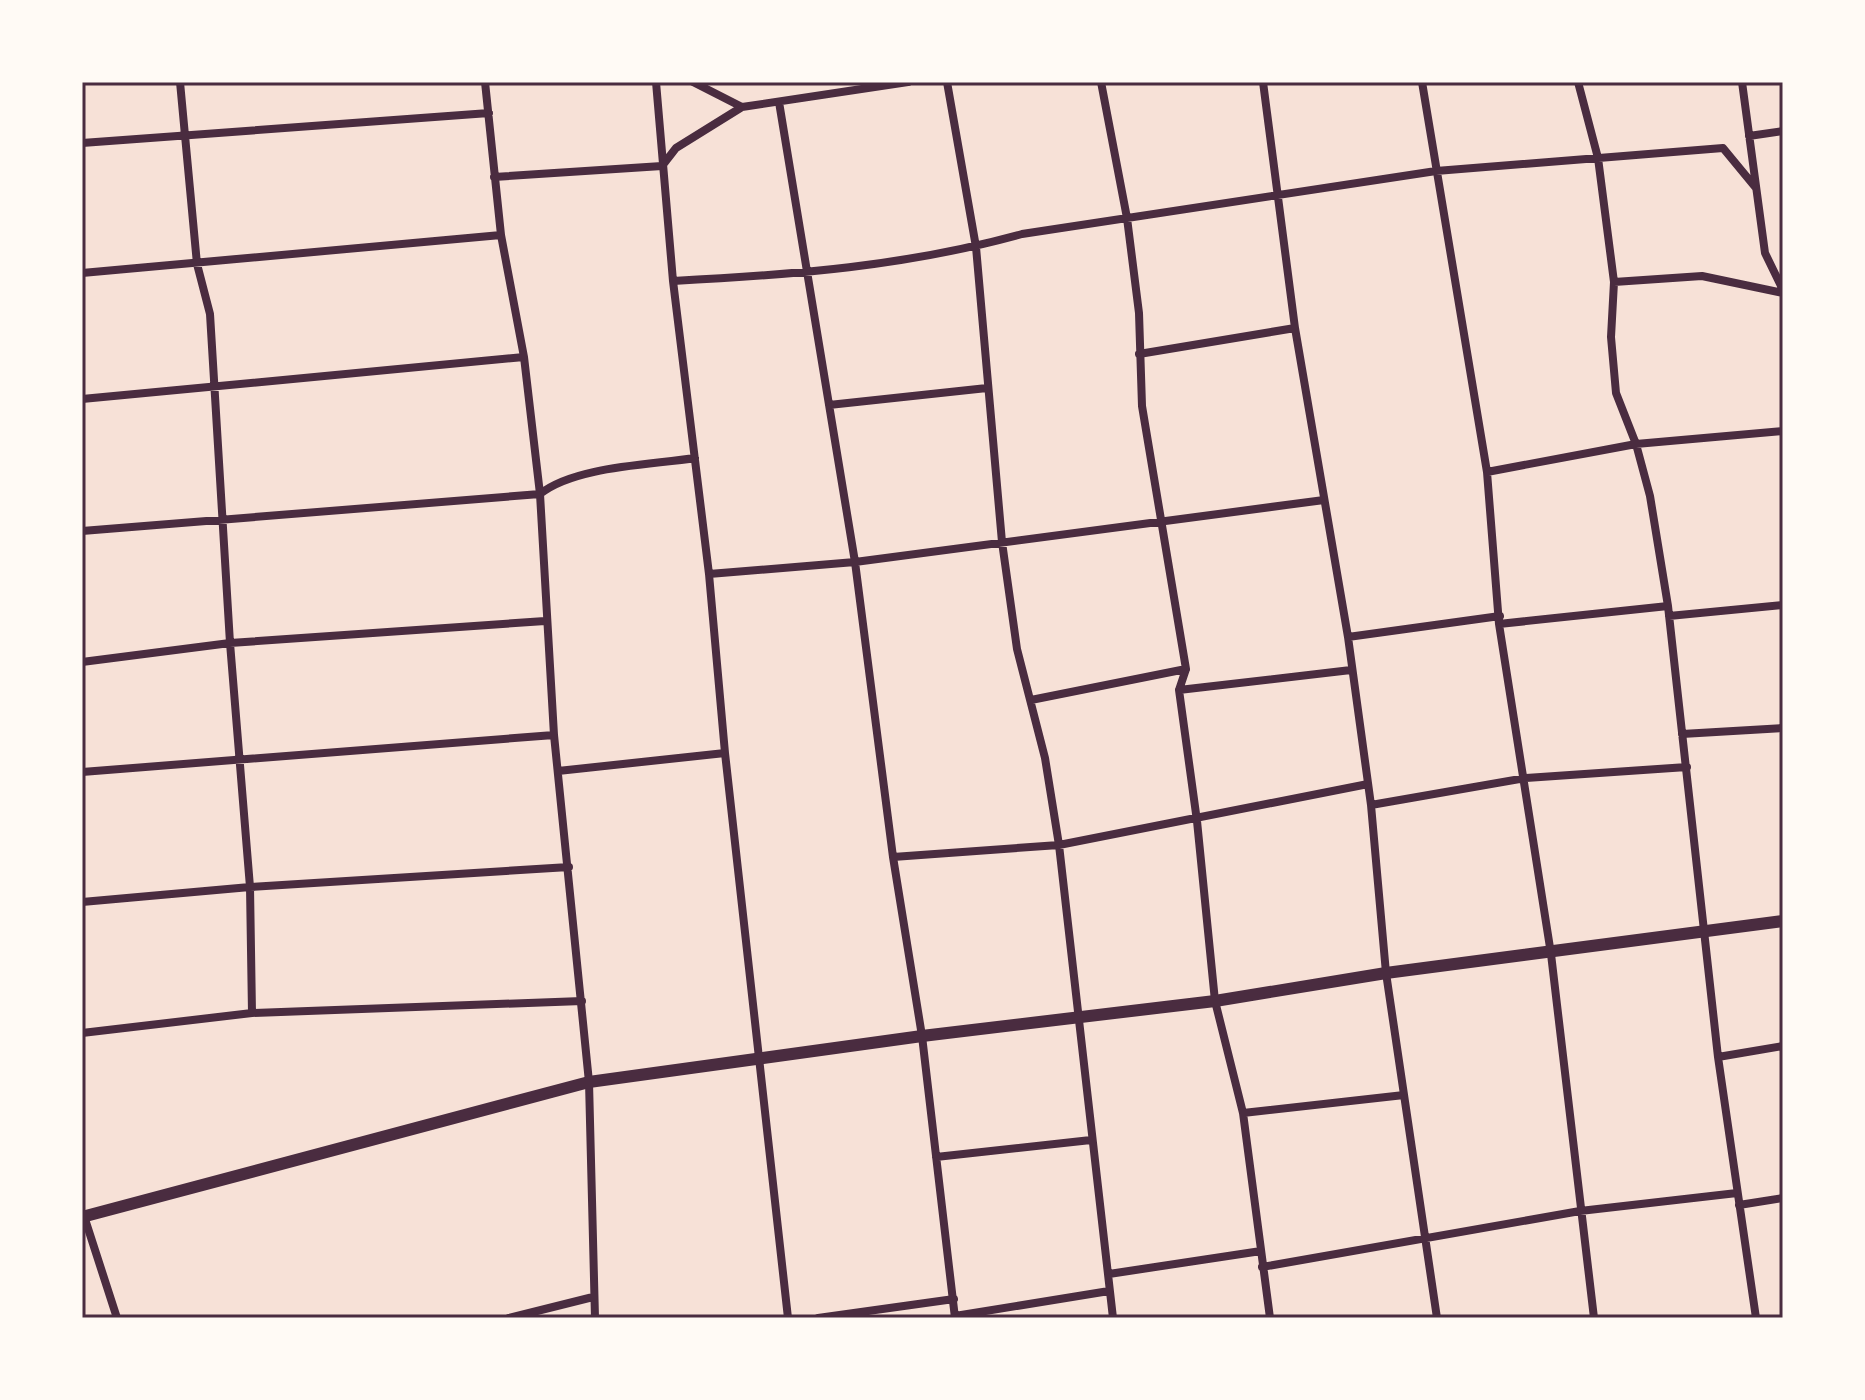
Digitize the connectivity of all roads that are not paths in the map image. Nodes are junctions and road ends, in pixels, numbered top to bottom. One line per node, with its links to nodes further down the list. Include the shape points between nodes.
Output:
1 (180, 82): 16 (street)
2 (485, 82): 14 (street)
3 (656, 82): 20 (street)
4 (693, 82): 13 (street)
5 (908, 82): 12 (street)
6 (947, 82): 27 (street)
7 (1101, 82): 25 (street)
8 (1263, 82): 24 (street)
9 (1422, 82): 21 (street)
10 (1578, 82): 19 (street)
11 (1742, 82): 17 (street)
12 (779, 102): 13 (street); 30 (street)
13 (742, 107): 20 (street, via 676,148)
14 (489, 113): 16 (street); 22 (street)
15 (1783, 131): 17 (street)
16 (184, 135): 18 (street); 28 (street)
17 (1749, 136): 23 (street)
18 (82, 143)
19 (1598, 158): 21 (street); 23 (street, via 1723,148); 32 (street)
20 (662, 166): 22 (street); 31 (street)
21 (1436, 171): 24 (street); 44 (street)
22 (494, 177): 26 (street)
23 (1756, 188): 33 (street, via 1765,253)
24 (1280, 194): 25 (street); 34 (street)
25 (1127, 218): 27 (street, via 1022,234); 35 (street)
26 (501, 235): 28 (street); 36 (street)
27 (976, 247): 30 (street); 38 (street)
28 (197, 264): 29 (street); 37 (street, via 210,314)
29 (82, 273)
30 (809, 274): 31 (street); 40 (street)
31 (673, 281): 43 (street)
32 (1614, 282): 33 (street, via 1702,276); 42 (street, via 1616,393)
33 (1783, 291)
34 (1295, 328): 35 (street); 46 (street)
35 (1139, 354): 48 (street)
36 (524, 357): 37 (street); 45 (street)
37 (215, 388): 39 (street); 47 (street)
38 (987, 388): 40 (street); 50 (street)
39 (82, 399)
40 (829, 405): 51 (street)
41 (1783, 431): 42 (street)
42 (1636, 444): 44 (street); 54 (street)
43 (695, 458): 45 (street, via 582,475); 52 (street)
44 (1487, 472): 56 (street)
45 (540, 494): 47 (street); 57 (street)
46 (1324, 500): 48 (street); 58 (street)
47 (221, 518): 49 (street); 59 (street)
48 (1160, 520): 50 (street); 61 (street)
49 (82, 531)
50 (1002, 542): 51 (street); 64 (street, via 1017,649)
51 (855, 562): 52 (street); 78 (street)
52 (709, 574): 68 (street)
53 (1783, 605): 55 (street)
54 (1668, 606): 55 (street); 56 (street)
55 (1669, 616): 66 (street)
56 (1500, 620): 58 (street); 73 (street)
57 (545, 621): 59 (street); 67 (street)
58 (1348, 637): 62 (street)
59 (230, 643): 60 (street); 69 (street)
60 (82, 662)
61 (1186, 669): 63 (street); 64 (street)
62 (1351, 670): 63 (street); 74 (street)
63 (1179, 690): 76 (street)
64 (1031, 700): 77 (street)
65 (1783, 728): 66 (street)
66 (1682, 734): 70 (street)
67 (554, 735): 69 (street); 71 (street)
68 (725, 753): 71 (street); 94 (street)
69 (239, 757): 72 (street); 80 (street)
70 (1687, 767): 73 (street); 83 (street)
71 (558, 771): 79 (street)
72 (82, 772)
73 (1526, 778): 75 (street); 84 (street)
74 (1368, 784): 75 (street); 76 (street)
75 (1371, 805): 85 (street)
76 (1197, 821): 77 (street); 87 (street)
77 (1059, 845): 78 (street); 89 (street)
78 (893, 857): 91 (street)
79 (569, 867): 80 (street); 86 (street)
80 (250, 887): 81 (street); 88 (street)
81 (82, 902)
82 (1783, 921): 83 (street)
83 (1705, 931): 84 (street); 93 (street)
84 (1551, 954): 85 (street); 103 (street)
85 (1386, 973): 87 (street); 96 (street)
86 (582, 1001): 88 (street); 95 (street)
87 (1215, 1001): 89 (street); 97 (street)
88 (252, 1013): 90 (street)
89 (1078, 1016): 91 (street); 98 (street)
90 (82, 1033)
91 (922, 1036): 94 (street); 99 (street)
92 (1783, 1046): 93 (street)
93 (1718, 1057): 100 (street)
94 (760, 1058): 95 (street); 116 (street)
95 (589, 1082): 104 (street); 110 (street)
96 (1404, 1095): 97 (street); 105 (street)
97 (1243, 1113): 106 (street)
98 (1091, 1140): 99 (street); 108 (street)
99 (936, 1157): 111 (street)
100 (1737, 1193): 102 (street); 103 (street)
101 (1783, 1198): 102 (street)
102 (1739, 1205): 122 (street)
103 (1580, 1211): 105 (street); 121 (street)
104 (83, 1216): 113 (street)
105 (1424, 1238): 107 (street); 120 (street)
106 (1261, 1251): 107 (street); 108 (street)
107 (1262, 1267): 119 (street)
108 (1109, 1274): 109 (street)
109 (1109, 1291): 112 (street); 118 (street)
110 (593, 1297): 114 (street); 115 (street)
111 (954, 1299): 112 (street); 117 (street)
112 (955, 1317)
113 (117, 1318)
114 (509, 1318)
115 (595, 1318)
116 (788, 1318)
117 (818, 1318)
118 (1113, 1318)
119 (1270, 1318)
120 (1437, 1318)
121 (1594, 1318)
122 (1756, 1318)

